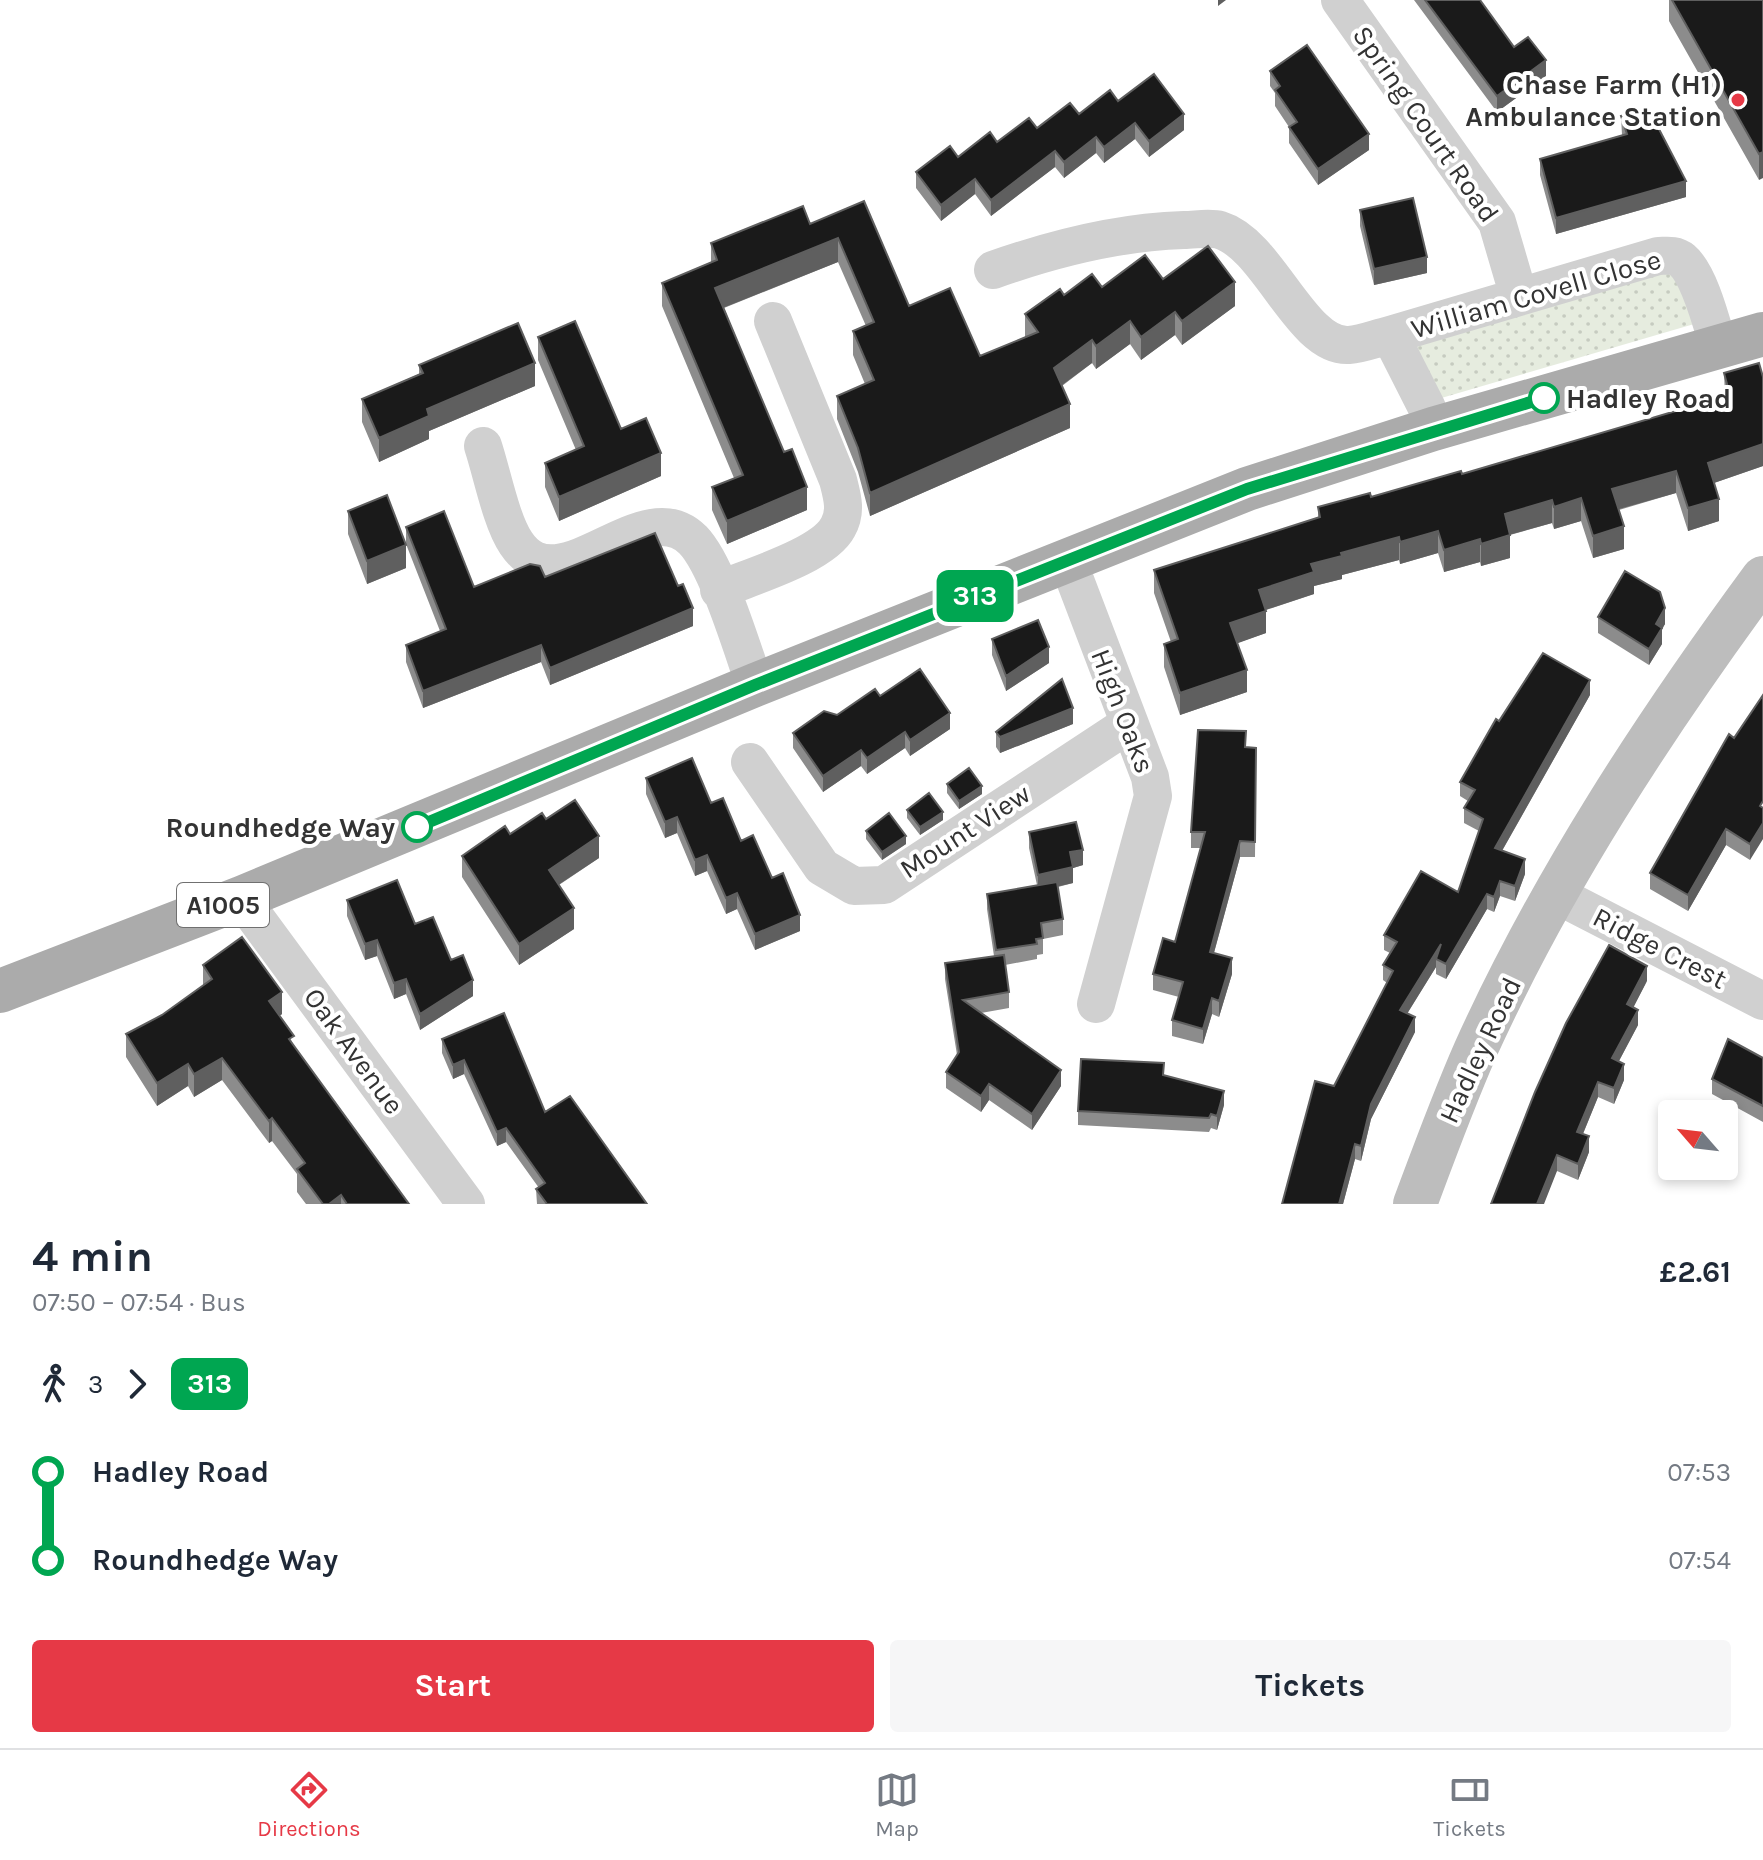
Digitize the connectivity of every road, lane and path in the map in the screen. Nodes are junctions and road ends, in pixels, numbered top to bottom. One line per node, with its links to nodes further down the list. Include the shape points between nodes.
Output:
1 (1340, 0): 3 (street, Spring Court Road, via 1497,222)
2 (993, 270): 6 (street, William Covell Close, via 1055,248 1153,231 1218,229 1241,240 1327,338 1346,345)
3 (1519, 297): 6 (street, William Covell Close); 7 (street, William Covell Close, via 1673,255 1684,261 1700,292)
4 (773, 321): 12 (street, via 838,480 842,519 817,549)
5 (1763, 334): 7 (main road, A1005)
6 (1390, 335): 8 (street, William Covell Close)
7 (1719, 348): 8 (main road, A1005)
8 (1433, 429): 10 (main road, A1005, via 1247,489)
9 (483, 446): 12 (street, via 515,542 528,557 552,564 572,560 644,529 664,526 691,538)
10 (1067, 559): 13 (main road, A1005); 14 (street, High Oaks)
11 (1763, 578): 16 (street, Hadley Road, via 1685,683)
12 (719, 590): 13 (street)
13 (755, 685): 17 (main road, A1005)
14 (1129, 724): 15 (street, Mount View, via 884,885 854,886 822,867); 20 (street, High Oaks, via 1150,777 1152,809)
15 (750, 762)
16 (1557, 895): 19 (street, Ridge Crest); 22 (street, Hadley Road, via 1476,1050)
17 (241, 898): 18 (main road, A1005); 21 (street, Oak Avenue)
18 (0, 991)
19 (1763, 1001)
20 (1096, 1004)
21 (466, 1204)
22 (1415, 1204)

